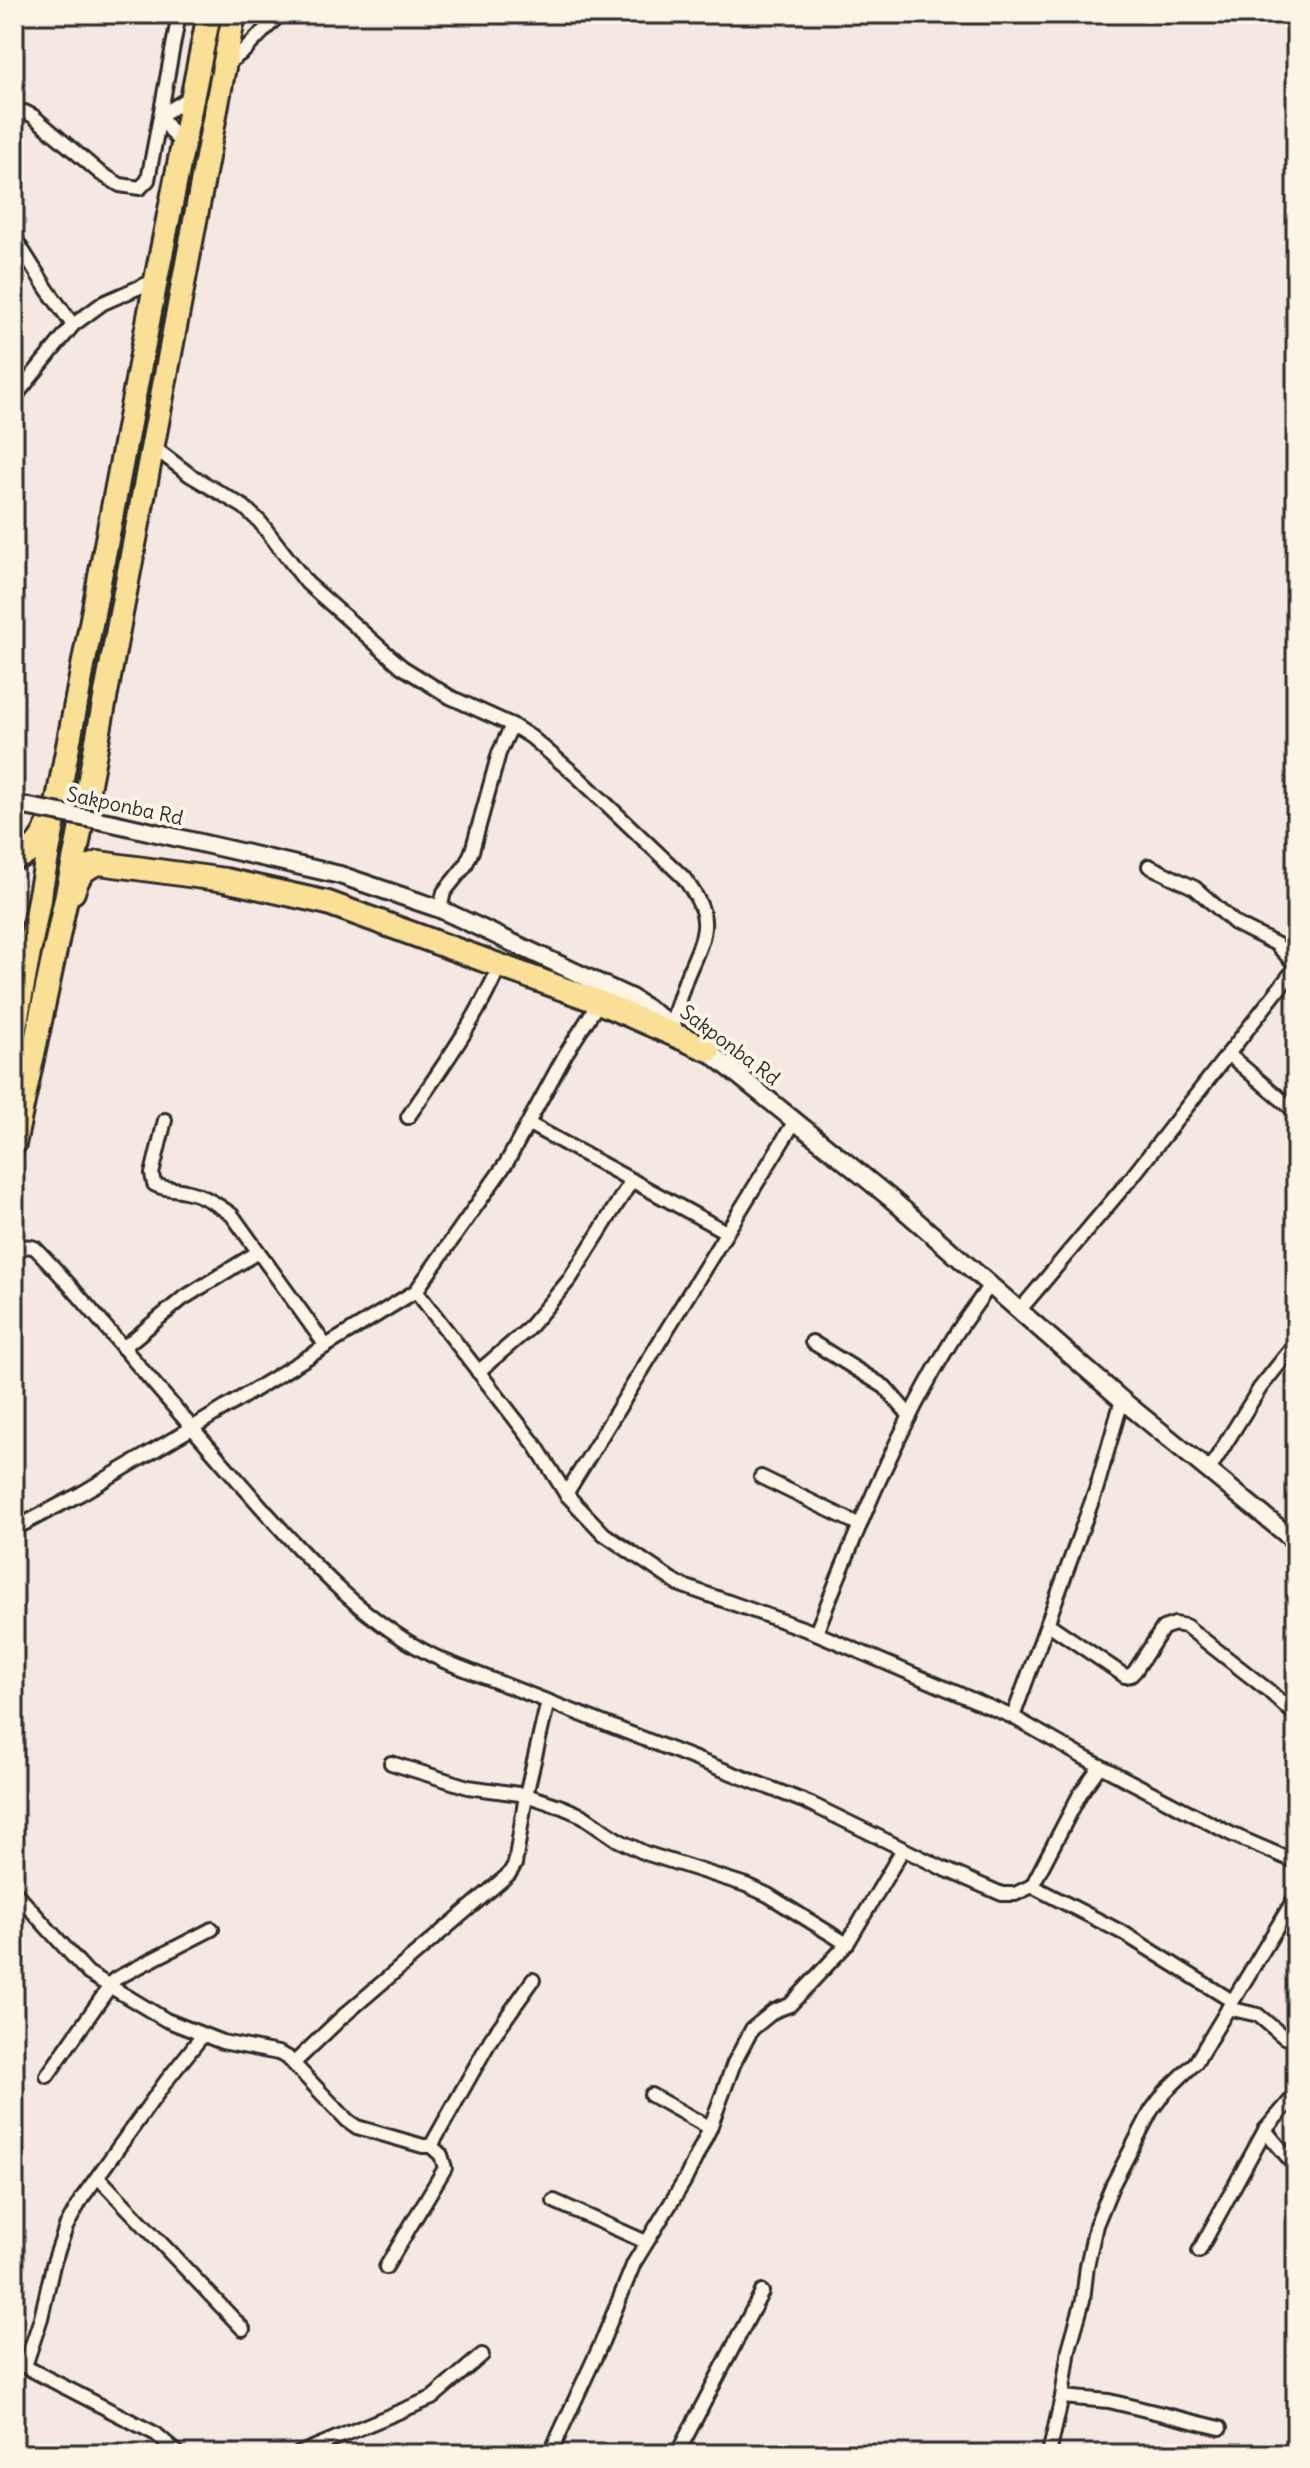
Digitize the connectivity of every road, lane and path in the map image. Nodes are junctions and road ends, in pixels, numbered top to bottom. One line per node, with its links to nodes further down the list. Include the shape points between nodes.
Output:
1 (179, 14): 9 (street)
2 (209, 14): 5 (highway)
3 (234, 14): 6 (highway)
4 (280, 14): 6 (street)
5 (198, 66): 6 (street); 7 (highway)
6 (224, 66): 15 (highway)
7 (192, 96): 9 (street); 10 (highway)
8 (14, 114): 9 (street, via 33,116 100,173 120,185 140,188 148,180)
9 (160, 116): 10 (street)
10 (182, 146): 12 (highway)
11 (14, 237): 13 (street)
12 (156, 280): 13 (street, via 103,303); 18 (highway)
13 (73, 325): 14 (street)
14 (14, 398)
15 (152, 446): 16 (street, via 244,507 307,583 402,667 450,697); 17 (highway)
16 (512, 725): 23 (street, via 472,851 444,892); 29 (street, via 578,777 697,895 705,928)
17 (99, 729): 21 (highway, via 85,835 89,856); 25 (highway)
18 (71, 735): 20 (highway, via 47,829 40,843); 24 (highway)
19 (16, 804): 23 (main road, Sakponba Rd, bridge, via 340,875)
20 (17, 858): 24 (highway, via 36,878)
21 (99, 863): 25 (highway, via 80,873); 27 (highway, via 225,880 328,903)
22 (1149, 866): 26 (street, via 1195,888 1236,924 1276,944)
23 (440, 909): 29 (main road, Sakponba Rd, via 631,998)
24 (33, 940): 30 (highway)
25 (55, 952): 38 (highway)
26 (1296, 966): 32 (street)
27 (499, 967): 28 (highway); 34 (street, via 486,999)
28 (599, 1002): 31 (highway); 37 (street)
29 (671, 1025): 31 (main road, Sakponba Rd)
30 (14, 1032)
31 (709, 1050): 36 (main road, Sakponba Rd)
32 (1228, 1054): 33 (street); 45 (street)
33 (1296, 1112)
34 (408, 1117)
35 (165, 1120): 41 (street, via 154,1184 213,1202 232,1215)
36 (795, 1121): 40 (street); 43 (main road, Sakponba Rd)
37 (529, 1124): 39 (street); 44 (street)
38 (14, 1144)
39 (632, 1180): 40 (street); 50 (street, via 570,1279 527,1330)
40 (726, 1232): 56 (street)
41 (258, 1252): 48 (street); 49 (street, via 182,1299)
42 (14, 1254): 49 (street, via 22,1247 35,1248)
43 (989, 1286): 45 (main road, Sakponba Rd); 52 (street)
44 (416, 1291): 48 (street); 50 (street)
45 (1019, 1311): 51 (main road, Sakponba Rd)
46 (812, 1342): 52 (street, via 885,1387)
47 (1296, 1343): 54 (street, via 1260,1388)
48 (326, 1346): 53 (street)
49 (123, 1348): 53 (street)
50 (478, 1372): 56 (street)
51 (1122, 1400): 54 (main road, Sakponba Rd); 60 (street, via 1096,1490)
52 (910, 1416): 57 (street)
53 (192, 1428): 58 (street); 62 (street, via 352,1601 414,1647)
54 (1209, 1470): 59 (main road, Sakponba Rd)
55 (761, 1477): 57 (street)
56 (566, 1494): 61 (street, via 604,1534 678,1584)
57 (860, 1525): 61 (street)
58 (14, 1529)
59 (1296, 1542)
60 (1047, 1623): 63 (street, via 1125,1676 1135,1671 1163,1628 1186,1626); 64 (street)
61 (816, 1633): 64 (street)
62 (548, 1701): 67 (street); 68 (street, via 811,1804)
63 (1296, 1716)
64 (1013, 1717): 66 (street)
65 (391, 1763): 67 (street, via 468,1787)
66 (1100, 1766): 69 (street); 70 (street)
67 (526, 1795): 74 (street, via 583,1816 645,1853 768,1895); 80 (street, via 509,1874)
68 (903, 1849): 70 (street, via 1002,1894); 74 (street)
69 (1296, 1862)
70 (1032, 1886): 77 (street, via 1125,1934)
71 (14, 1891): 76 (street, via 88,1973)
72 (1296, 1896): 77 (street)
73 (212, 1929): 76 (street, via 125,1972)
74 (847, 1944): 84 (street, via 790,2005 752,2029)
75 (533, 1980): 86 (street, via 491,2039)
76 (109, 1986): 78 (street); 81 (street)
77 (1230, 2005): 79 (street, via 1258,2015); 97 (street, via 1196,2062 1151,2111 1112,2186 1096,2225)
78 (203, 2035): 80 (street, via 278,2053); 88 (street)
79 (1296, 2041)
80 (294, 2063): 86 (street, via 357,2127)
81 (47, 2076)
82 (1296, 2094): 85 (street)
83 (651, 2095): 84 (street)
84 (710, 2128): 90 (street)
85 (1265, 2130): 87 (street); 91 (street)
86 (431, 2146): 92 (street, via 445,2168)
87 (1296, 2167)
88 (98, 2177): 94 (street); 96 (street, via 66,2227 41,2318)
89 (554, 2201): 90 (street)
90 (646, 2242): 101 (street)
91 (1199, 2251)
92 (386, 2267)
93 (762, 2292): 102 (street)
94 (243, 2329)
95 (482, 2355): 100 (street, via 432,2398)
96 (19, 2364): 99 (street, via 156,2434)
97 (1062, 2397): 98 (street, via 1109,2401); 103 (street)
98 (1220, 2428)
99 (179, 2454)
100 (298, 2454)
101 (550, 2454)
102 (677, 2454)
103 (1049, 2454)

